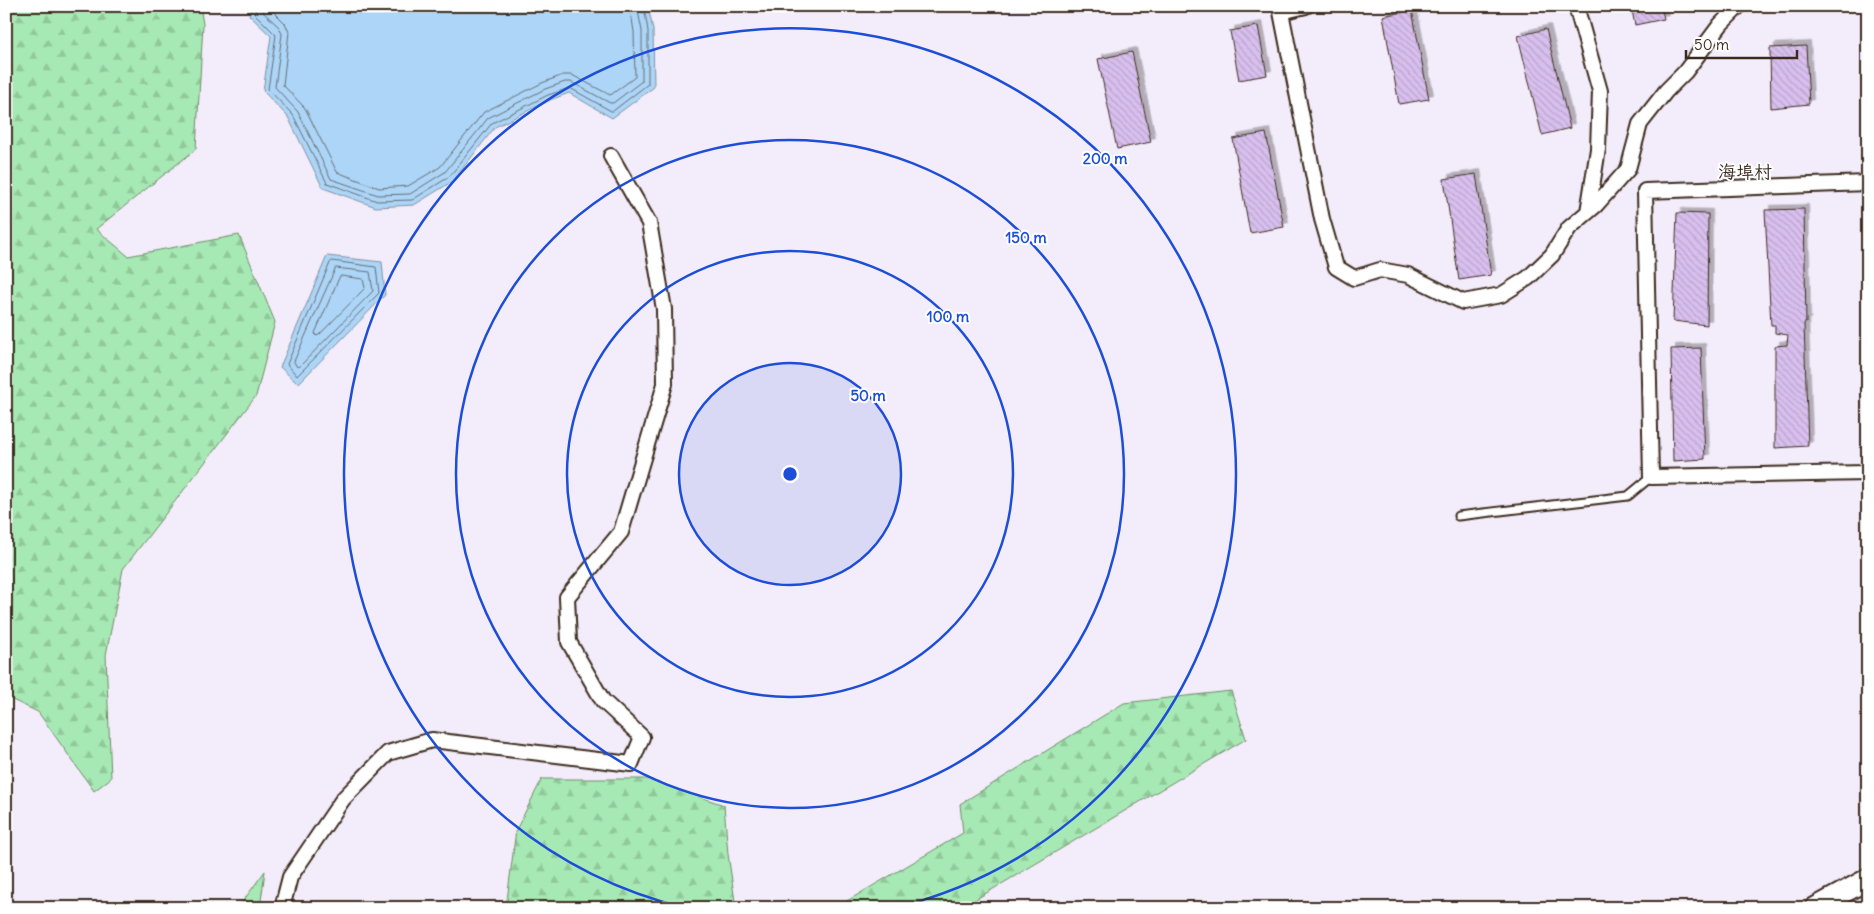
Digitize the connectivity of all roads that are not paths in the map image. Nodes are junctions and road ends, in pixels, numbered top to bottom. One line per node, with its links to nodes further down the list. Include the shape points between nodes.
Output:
1 (1306, 6): 6 (street, via 1281,12 1322,219 1336,267 1354,278 1380,270 1408,275 1463,302 1501,295 1528,278 1552,255 1569,228)
2 (1576, 6): 6 (street, via 1600,91 1598,149)
3 (1739, 6): 6 (street, via 1640,124 1628,169)
4 (611, 156): 11 (street, via 649,223 664,309 665,384 621,532 567,597 569,642 603,701 642,737 631,764 432,740 388,753 343,799 290,876)
5 (1868, 183): 8 (street, via 1644,191)
6 (1588, 212)
7 (1868, 473): 8 (street)
8 (1651, 477): 9 (lane, via 1628,496)
9 (1458, 516)
10 (1868, 879): 12 (street)
11 (282, 908)
12 (1815, 908)

